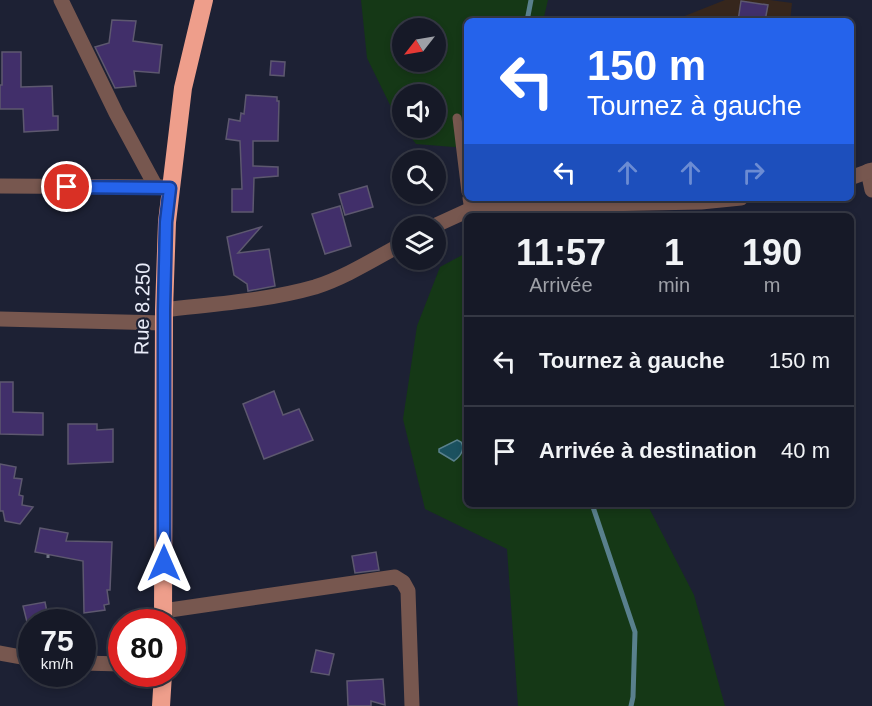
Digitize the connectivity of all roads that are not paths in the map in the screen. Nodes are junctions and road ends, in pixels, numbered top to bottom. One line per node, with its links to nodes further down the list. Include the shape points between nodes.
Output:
1 (61, 0): 8 (street, via 116,112)
2 (204, 0): 8 (highway, Rue 8.250)
3 (457, 118): 5 (lane)
4 (870, 171): 6 (street); 9 (street)
5 (464, 176)
6 (854, 176)
7 (0, 186): 8 (street)
8 (163, 187): 15 (highway, Rue 8.250)
9 (872, 189)
10 (711, 201): 12 (street)
11 (468, 204): 12 (street); 13 (street)
12 (536, 210)
13 (446, 219)
14 (392, 249): 15 (street, via 316,286)
15 (164, 317): 16 (street); 17 (highway, Rue 8.250)
16 (0, 319)
17 (163, 609)
18 (186, 613): 23 (street, via 400,579 408,591)
19 (0, 653): 20 (street)
20 (18, 656)
21 (162, 687): 22 (highway)
22 (161, 706)
23 (412, 706)

